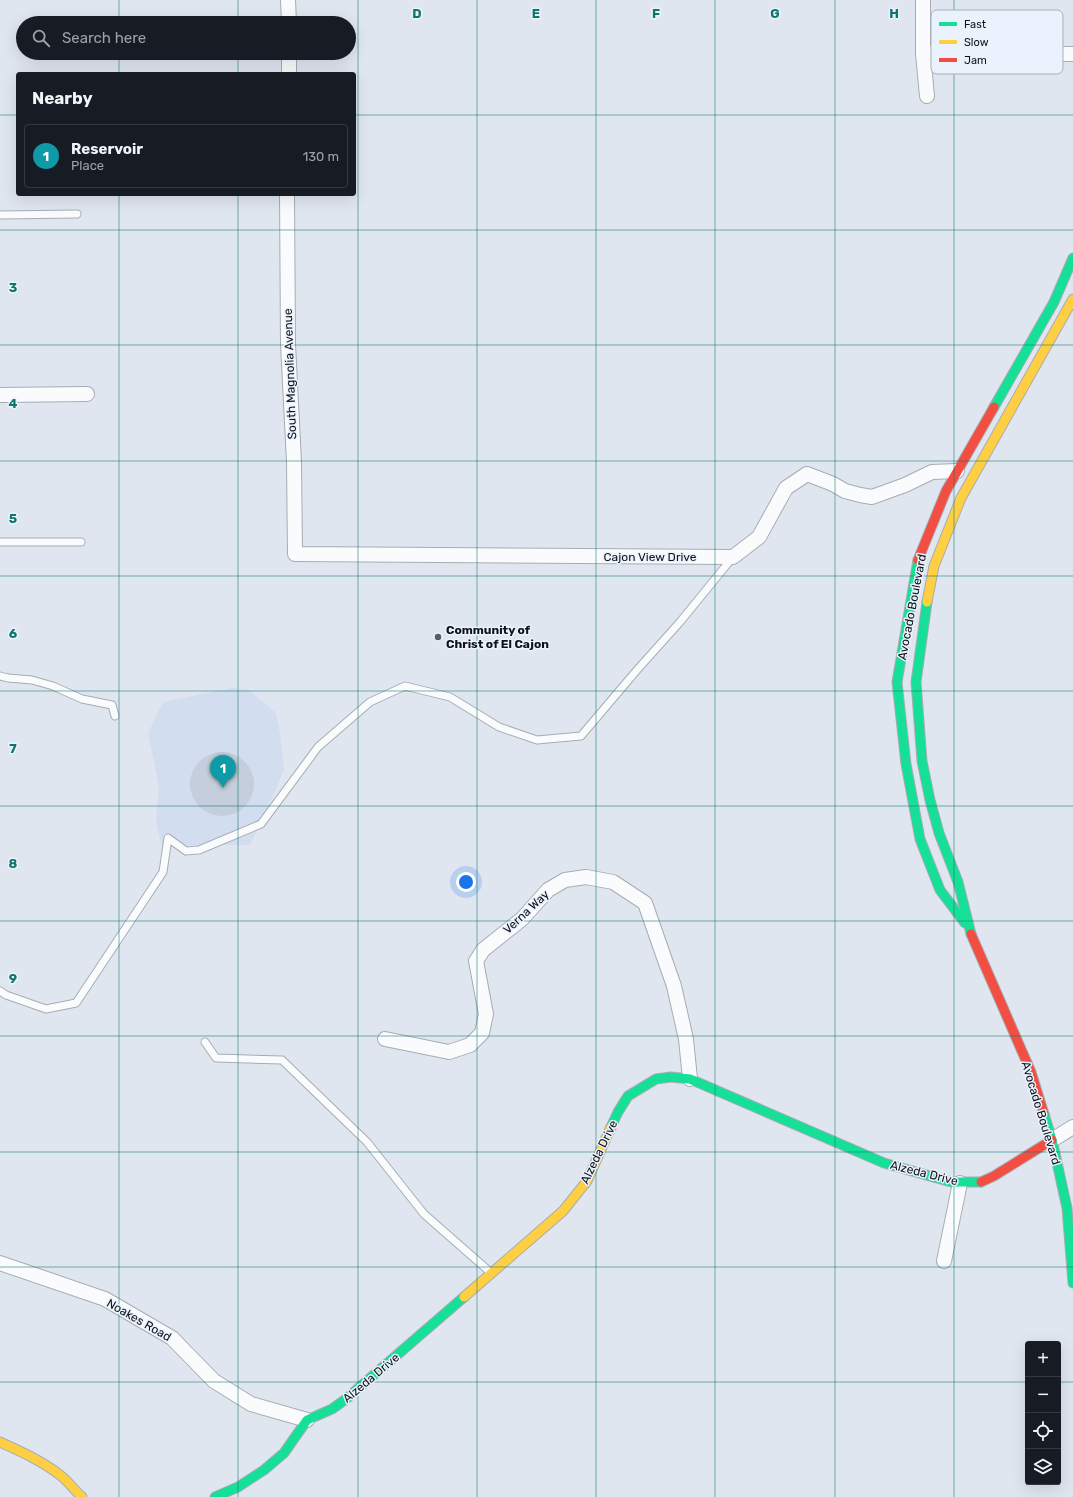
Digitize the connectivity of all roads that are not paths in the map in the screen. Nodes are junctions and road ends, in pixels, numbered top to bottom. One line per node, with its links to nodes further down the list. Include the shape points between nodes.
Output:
1 (288, 0): 3 (street)
2 (923, 0): 4 (street)
3 (289, 16)
4 (923, 53): 5 (street); 10 (street)
5 (931, 53)
6 (1063, 54): 7 (street)
7 (1073, 54)
8 (289, 60): 9 (street)
9 (289, 72)
10 (927, 96)
11 (287, 196): 21 (street, South Magnolia Avenue, via 288,344 294,462)
12 (77, 214): 13 (lane)
13 (0, 215)
14 (1073, 258): 18 (main road, Avocado Boulevard, via 1054,302)
15 (1073, 298): 25 (main road, Avocado Boulevard, via 961,498 934,566 927,601 916,682 922,761 939,833 958,882)
16 (87, 394): 17 (street)
17 (0, 395)
18 (956, 471): 22 (street, via 932,472 900,487 872,496 844,491 807,474 786,488 759,537); 25 (main road, Avocado Boulevard, via 918,561 897,682 906,764 920,839 940,890)
19 (0, 542): 20 (lane)
20 (81, 542)
21 (295, 554): 22 (street, Cajon View Drive)
22 (733, 557): 26 (lane, via 582,736 537,740 499,727 450,697 405,686 370,702 318,747 261,824 199,850 186,851 168,838 162,872 76,1003 46,1009)
23 (0, 676): 24 (lane, via 32,680 82,699 112,705)
24 (115, 716)
25 (970, 929): 31 (main road, Avocado Boulevard, via 1031,1072)
26 (0, 991)
27 (385, 1039): 29 (street, Verna Way, via 449,1052 470,1045 482,1033 486,1014 476,961 483,950 522,919 548,890 565,880 586,877 613,882 645,903 674,986 686,1039)
28 (206, 1042): 35 (lane, via 216,1058 282,1060 367,1142 424,1214)
29 (690, 1078): 32 (main road, Alzeda Drive, via 884,1163); 35 (main road, Alzeda Drive, via 656,1079 628,1096 618,1112 587,1181 564,1211)
30 (1073, 1127): 31 (street)
31 (1052, 1140): 32 (main road, Alzeda Drive, via 994,1176 980,1182); 36 (main road, Avocado Boulevard, via 1067,1208)
32 (960, 1183): 33 (street)
33 (944, 1261)
34 (0, 1263): 37 (street, Noakes Road, via 104,1299 172,1338 214,1381 250,1404)
35 (492, 1273): 37 (main road, Alzeda Drive, via 346,1399 332,1409)
36 (1073, 1283)
37 (307, 1420): 40 (main road, via 284,1453 264,1470 238,1487)
38 (0, 1442): 39 (main road, via 47,1466)
39 (82, 1497)
40 (215, 1497)

